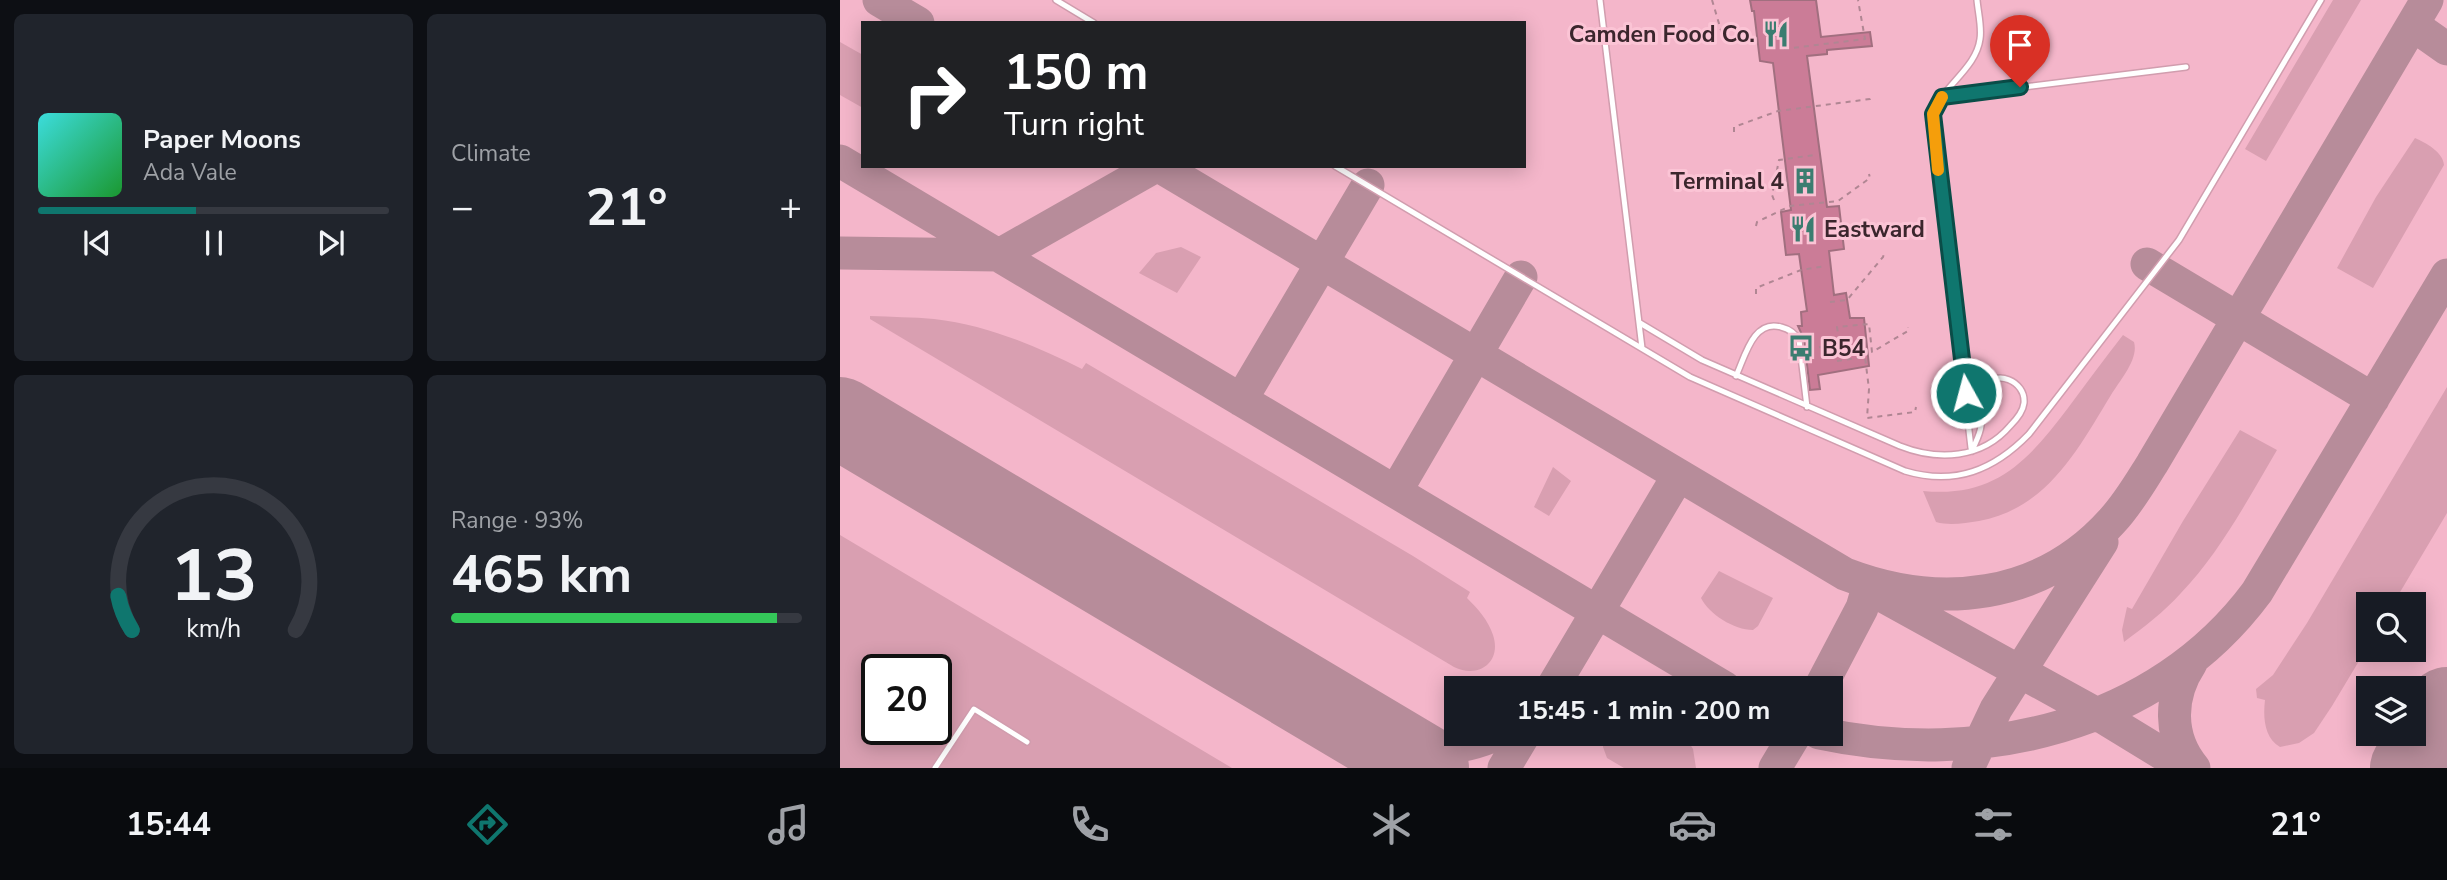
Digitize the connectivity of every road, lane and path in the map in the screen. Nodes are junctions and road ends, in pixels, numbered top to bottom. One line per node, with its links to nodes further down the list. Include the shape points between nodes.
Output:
1 (1056, 0): 7 (lane)
2 (1600, 0): 23 (lane)
3 (1712, 0): 8 (path)
4 (1858, 0): 9 (path, via 1865,40)
5 (1977, 0): 12 (lane, via 1978,46)
6 (2321, 0): 27 (lane, via 2179,240 2029,434 1990,466 1945,477 1905,471 1704,385)
7 (1091, 21)
8 (1723, 37)
9 (1784, 49)
10 (2186, 66): 12 (lane)
11 (1871, 94): 13 (path, via 1870,99 1778,111 1734,127)
12 (1942, 97): 33 (lane, via 1933,114 1933,126)
13 (1734, 132)
14 (1814, 155): 17 (path, via 1779,160)
15 (1338, 168): 27 (lane)
16 (1869, 173): 18 (path, via 1870,178 1839,201 1790,206)
17 (1774, 200)
18 (1756, 226)
19 (1885, 251): 22 (path, via 1847,300)
20 (1826, 266): 21 (path, via 1801,270 1756,288)
21 (1756, 294)
22 (1830, 302)
23 (1640, 323): 27 (lane); 30 (lane)
24 (1908, 327): 26 (path, via 1872,352 1869,324 1838,327 1840,346)
25 (1821, 347): 28 (path)
26 (1835, 347)
27 (1642, 348)
28 (1801, 348)
29 (1837, 361): 32 (path, via 1865,357 1867,418 1915,412)
30 (1736, 376): 31 (lane); 31 (lane, via 1760,330 1770,326 1787,329 1799,340)
31 (1807, 407): 33 (lane, via 1919,453 1950,456)
32 (1916, 407)
33 (1972, 451): 33 (lane, via 1999,437 2022,411 2024,395 2013,381 1996,379 1983,389 1981,426)
34 (1027, 742): 35 (lane, via 974,709)
35 (935, 768)

